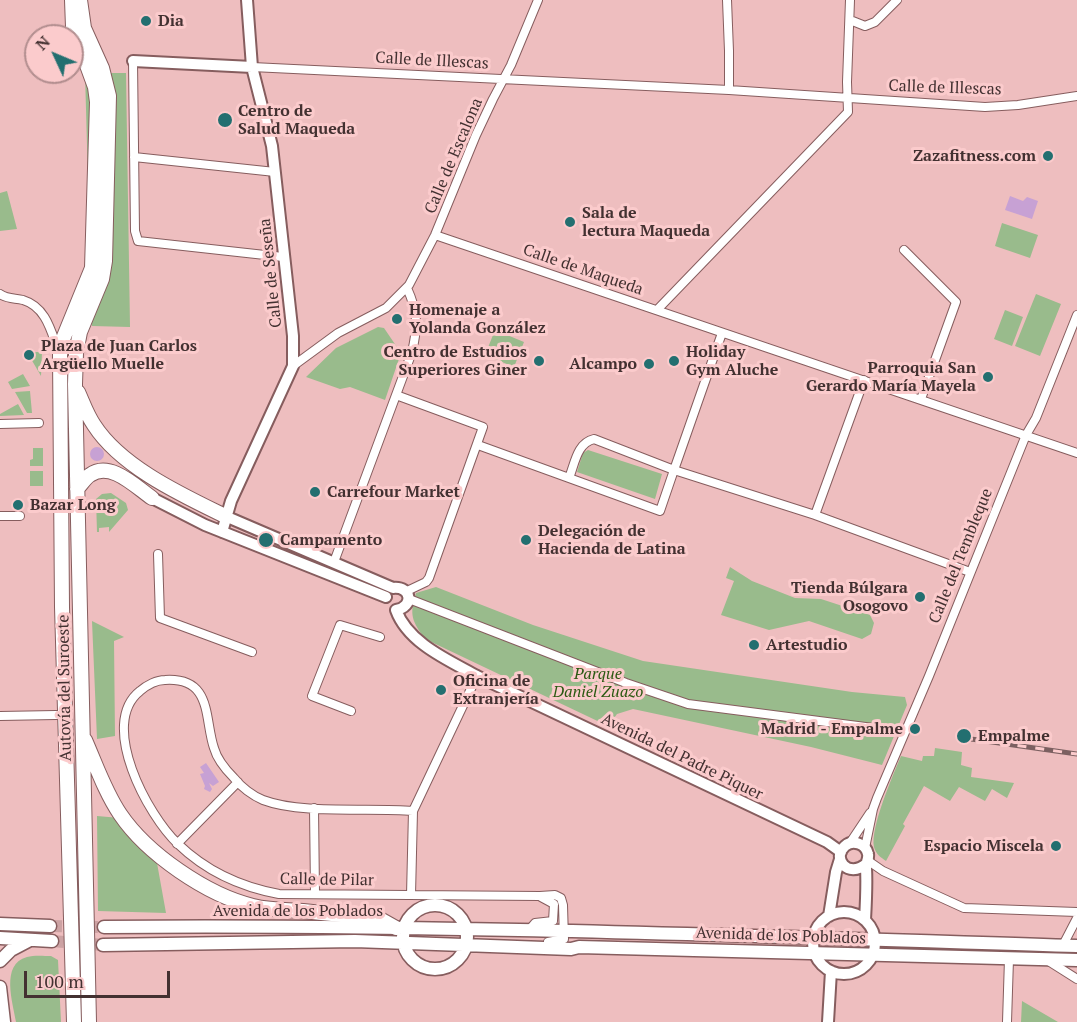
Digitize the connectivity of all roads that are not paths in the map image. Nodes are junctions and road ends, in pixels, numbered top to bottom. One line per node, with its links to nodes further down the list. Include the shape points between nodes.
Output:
1 (72, 0): 25 (highway, Autovía del Suroeste, via 73,27 97,102 94,250 89,280)
2 (80, 0): 28 (highway, Autovía del Suroeste, via 84,28 107,82 109,124 105,261 76,352)
3 (247, 0): 10 (street, Calle de Seseña)
4 (538, 0): 11 (street, Calle de Escalona)
5 (727, 0): 12 (street)
6 (850, 0): 8 (street)
7 (897, 0): 8 (street, via 875,22 865,26)
8 (850, 20): 14 (street)
9 (133, 61): 10 (street, Calle de Illescas); 15 (street)
10 (252, 67): 11 (street, Calle de Illescas); 16 (street, Calle de Seseña)
11 (502, 80): 12 (street, Calle de Illescas); 17 (street, Calle de Escalona)
12 (729, 90): 14 (street, Calle de Illescas)
13 (1077, 96): 14 (street, Calle de Illescas, via 985,107)
14 (848, 99): 22 (street, via 848,112)
15 (134, 157): 16 (street); 19 (street, via 138,241)
16 (275, 172): 19 (street, Calle de Seseña)
17 (435, 235): 20 (street, Calle de Escalona); 22 (street, Calle de Maqueda)
18 (904, 250): 30 (street, via 956,302)
19 (284, 257): 26 (street, Calle de Seseña)
20 (406, 288): 26 (street, Calle de Escalona, via 387,308 338,333); 29 (street, via 417,315 416,334)
21 (0, 294): 25 (street, via 36,306 45,316)
22 (657, 310): 24 (street, Calle de Maqueda)
23 (1077, 315): 33 (street, Calle del Tembleque)
24 (722, 333): 27 (street, Calle de Maqueda); 36 (street)
25 (60, 355): 106 (highway, Autovía del Suroeste, via 62,607)
26 (293, 366): 45 (street, Calle de Seseña)
27 (864, 380): 30 (street, Calle de Maqueda); 42 (street)
28 (75, 384): 37 (highway, via 95,427); 40 (highway, Autovía del Suroeste)
29 (396, 395): 34 (street, via 483,427); 48 (street)
30 (921, 399): 33 (street, Calle de Maqueda)
31 (39, 423): 32 (street)
32 (0, 424)
33 (1026, 435): 35 (street, Calle de Maqueda); 49 (street, Calle del Tembleque)
34 (478, 445): 38 (street); 51 (street, via 429,578)
35 (1077, 453)
36 (674, 470): 38 (street, via 594,440 581,446); 38 (street, via 660,511); 42 (street)
37 (145, 472): 39 (highway); 45 (highway)
38 (569, 478)
39 (134, 486): 40 (highway, via 115,472 101,470 89,475); 41 (highway)
40 (77, 489): 61 (highway, Autovía del Suroeste)
41 (152, 498): 46 (street)
42 (815, 515): 49 (street)
43 (0, 516): 44 (street)
44 (20, 516)
45 (225, 516): 46 (street, Calle de Seseña); 48 (street)
46 (222, 532): 52 (street)
47 (158, 554): 55 (street, via 160,618)
48 (334, 562): 50 (street)
49 (970, 572): 60 (street, Calle del Tembleque)
50 (393, 588): 51 (street, via 400,587); 52 (street)
51 (408, 595): 53 (street, via 408,604); 60 (street, via 688,704)
52 (386, 597): 53 (street)
53 (396, 610): 56 (street, Avenida del Padre Piquer, via 399,619 425,645)
54 (381, 637): 57 (street, via 340,625 312,696)
55 (252, 652)
56 (477, 676): 65 (street); 69 (street, Avenida del Padre Piquer, via 827,842)
57 (351, 711)
58 (56, 715): 59 (street)
59 (0, 716)
60 (904, 732): 64 (street, Calle del Tembleque)
61 (82, 733): 81 (highway, via 121,815 165,860 195,882 255,907 380,919); 107 (highway, Autovía del Suroeste)
62 (238, 782): 63 (street, Calle de Pilar, via 260,799); 67 (street); 67 (street, Calle de Pilar, via 214,748 207,707 193,687 178,680 162,680 137,693 126,709 125,736 131,766 145,802)
63 (314, 808): 65 (street, Calle de Pilar); 71 (street)
64 (873, 809): 66 (street, Calle del Tembleque); 68 (street, Calle del Tembleque)
65 (413, 811): 72 (street)
66 (850, 843): 68 (street); 69 (street)
67 (177, 844): 71 (street, Calle de Pilar, via 234,882 279,894)
68 (865, 848): 70 (street)
69 (840, 856): 70 (street, Avenida del Padre Piquer, via 844,866 851,870 860,869); 75 (street)
70 (867, 862): 74 (street, Avenida del Padre Piquer, via 964,908); 77 (street)
71 (315, 893): 72 (street, Calle de Pilar)
72 (411, 895): 73 (street, Calle de Pilar)
73 (540, 896): 83 (street, via 554,904 553,921 535,922); 84 (street, Calle de Pilar, via 561,898)
74 (1077, 912)
75 (829, 916): 77 (street, via 854,913); 86 (street, via 816,929)
76 (1077, 918): 93 (street)
77 (865, 920): 88 (street)
78 (0, 924): 79 (main road)
79 (50, 927)
80 (104, 927): 81 (main road, Avenida de los Poblados)
81 (400, 928): 82 (main road, Avenida de los Poblados); 82 (main road, via 415,912 435,905 454,912); 90 (main road)
82 (466, 929): 83 (main road, Avenida de los Poblados); 92 (main road)
83 (528, 930): 84 (main road, Avenida de los Poblados)
84 (564, 932): 86 (main road, Avenida de los Poblados); 94 (street, Avenida de los Poblados, via 564,939 555,942)
85 (0, 938): 87 (main road)
86 (813, 939): 88 (main road, Avenida de los Poblados); 96 (street)
87 (32, 940): 89 (main road); 101 (main road, via 11,950)
88 (875, 940): 93 (main road, Avenida de los Poblados); 97 (street)
89 (52, 941)
90 (404, 942): 91 (main road, Avenida de los Poblados); 92 (main road, Avenida de los Poblados); 92 (main road, via 412,960 431,969 451,965)
91 (103, 945)
92 (466, 945): 94 (main road, Avenida de los Poblados)
93 (1063, 945): 95 (main road, Avenida de los Poblados)
94 (484, 946): 96 (main road, Avenida de los Poblados)
95 (1077, 946)
96 (815, 953): 97 (main road, Avenida de los Poblados); 102 (street)
97 (873, 955): 98 (main road, Avenida de los Poblados); 102 (street, via 855,972)
98 (1009, 958): 99 (main road, Avenida de los Poblados); 109 (street)
99 (1045, 959): 100 (main road, Avenida de los Poblados); 103 (street)
100 (1077, 960)
101 (0, 962)
102 (831, 971): 108 (street)
103 (1077, 979)
104 (0, 987): 105 (main road)
105 (4, 1022)
106 (74, 1022)
107 (89, 1022)
108 (828, 1022)
109 (1007, 1022)

